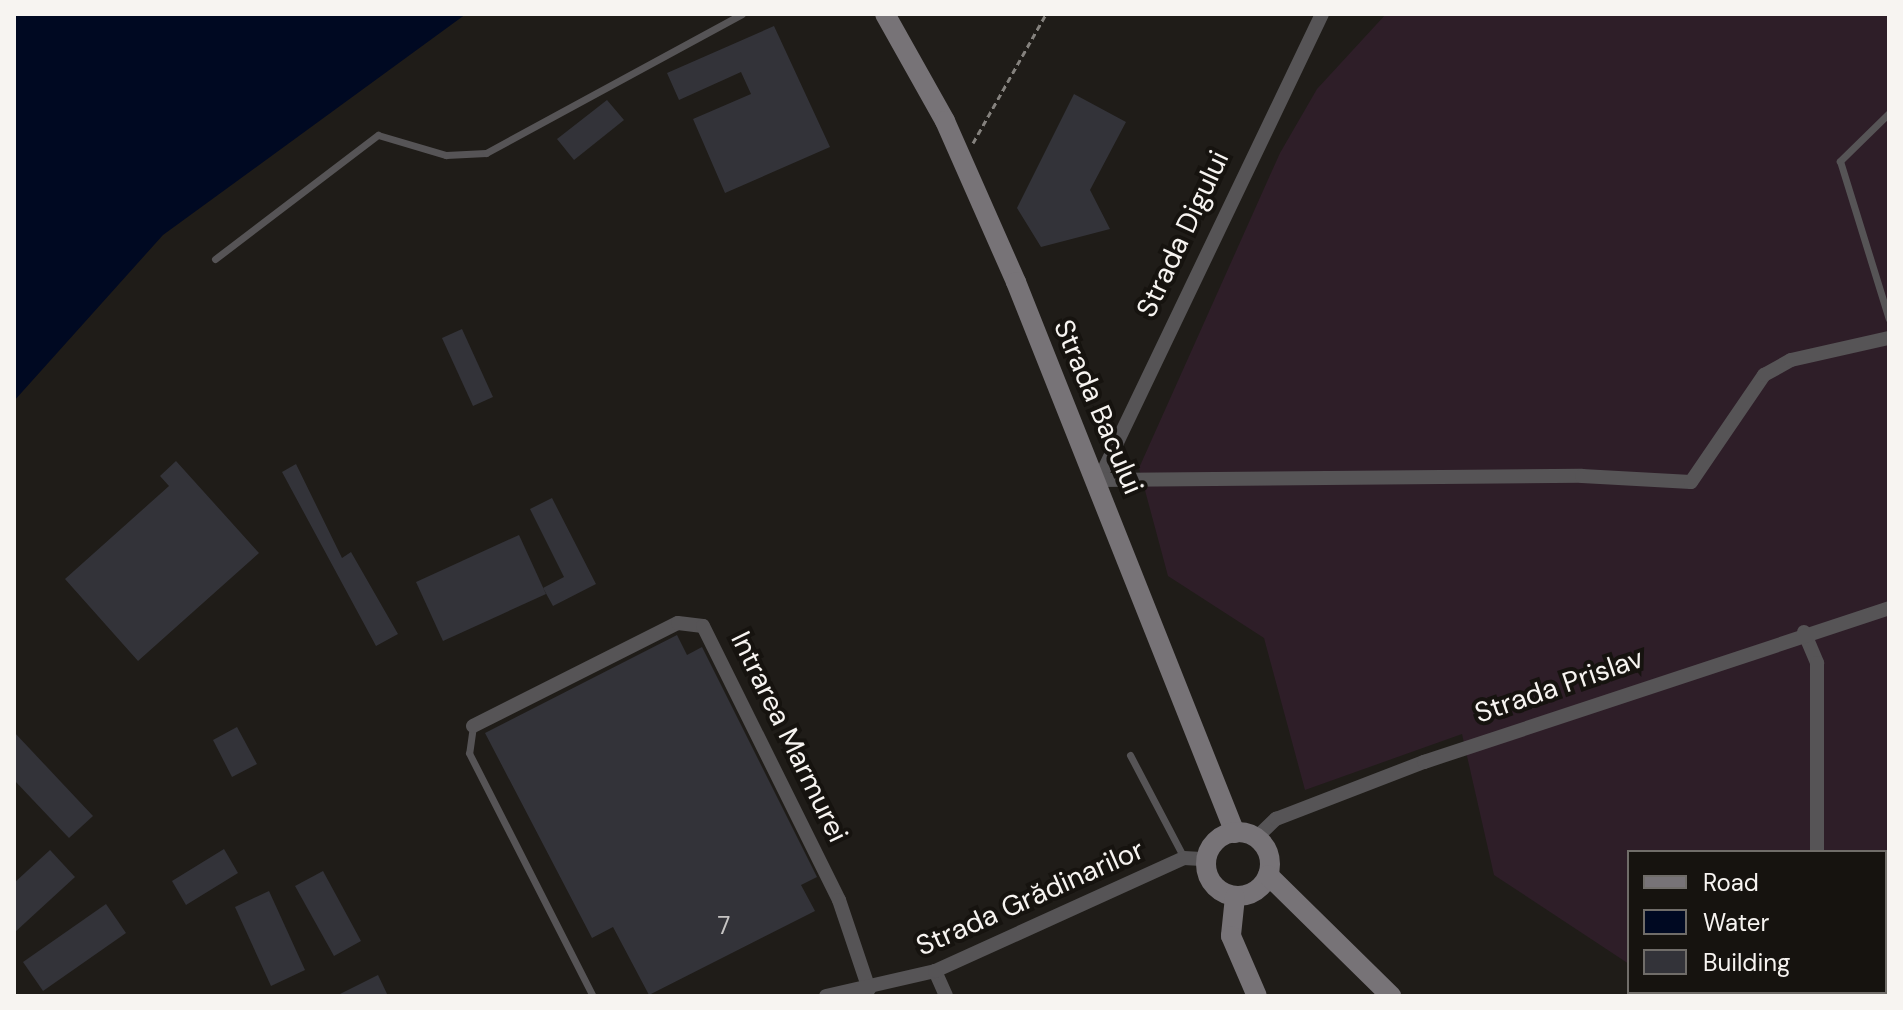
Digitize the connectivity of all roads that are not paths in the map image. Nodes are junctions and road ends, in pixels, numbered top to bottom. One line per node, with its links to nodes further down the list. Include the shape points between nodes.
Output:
1 (742, 14): 5 (lane, via 486,153 446,155 378,135)
2 (1322, 14): 8 (street, Strada Digului)
3 (891, 17): 8 (street, Strada Bacului, via 963,161)
4 (1889, 113): 6 (lane, via 1840,161)
5 (215, 259)
6 (1889, 319)
7 (1889, 338): 8 (street, via 1791,360 1764,375 1691,482 1582,476)
8 (1099, 480): 13 (street, Strada Bacului)
9 (1889, 608): 10 (street, Strada Prislav)
10 (1804, 632): 14 (street, Strada Prislav, via 1424,762 1276,819); 15 (street, via 1817,663)
11 (473, 726): 21 (street, Intrarea Marmurei, via 678,623 703,626 839,900); 22 (lane, Intrarea Marmurei, via 469,753)
12 (1130, 755): 16 (lane)
13 (1235, 833): 14 (street); 17 (street, via 1216,841)
14 (1256, 838): 18 (street, via 1269,855)
15 (1817, 850)
16 (1184, 858): 17 (street, Strada Grădinarilor); 20 (street, Strada Grădinarilor)
17 (1206, 859): 19 (street, via 1210,880)
18 (1268, 875): 19 (street, via 1255,892); 26 (street)
19 (1235, 897): 25 (street, via 1231,936)
20 (935, 971): 21 (street, Strada Grădinarilor); 24 (street)
21 (869, 989): 23 (street, Strada Grădinarilor)
22 (593, 996)
23 (826, 996)
24 (946, 996)
25 (1257, 996)
26 (1391, 996)

